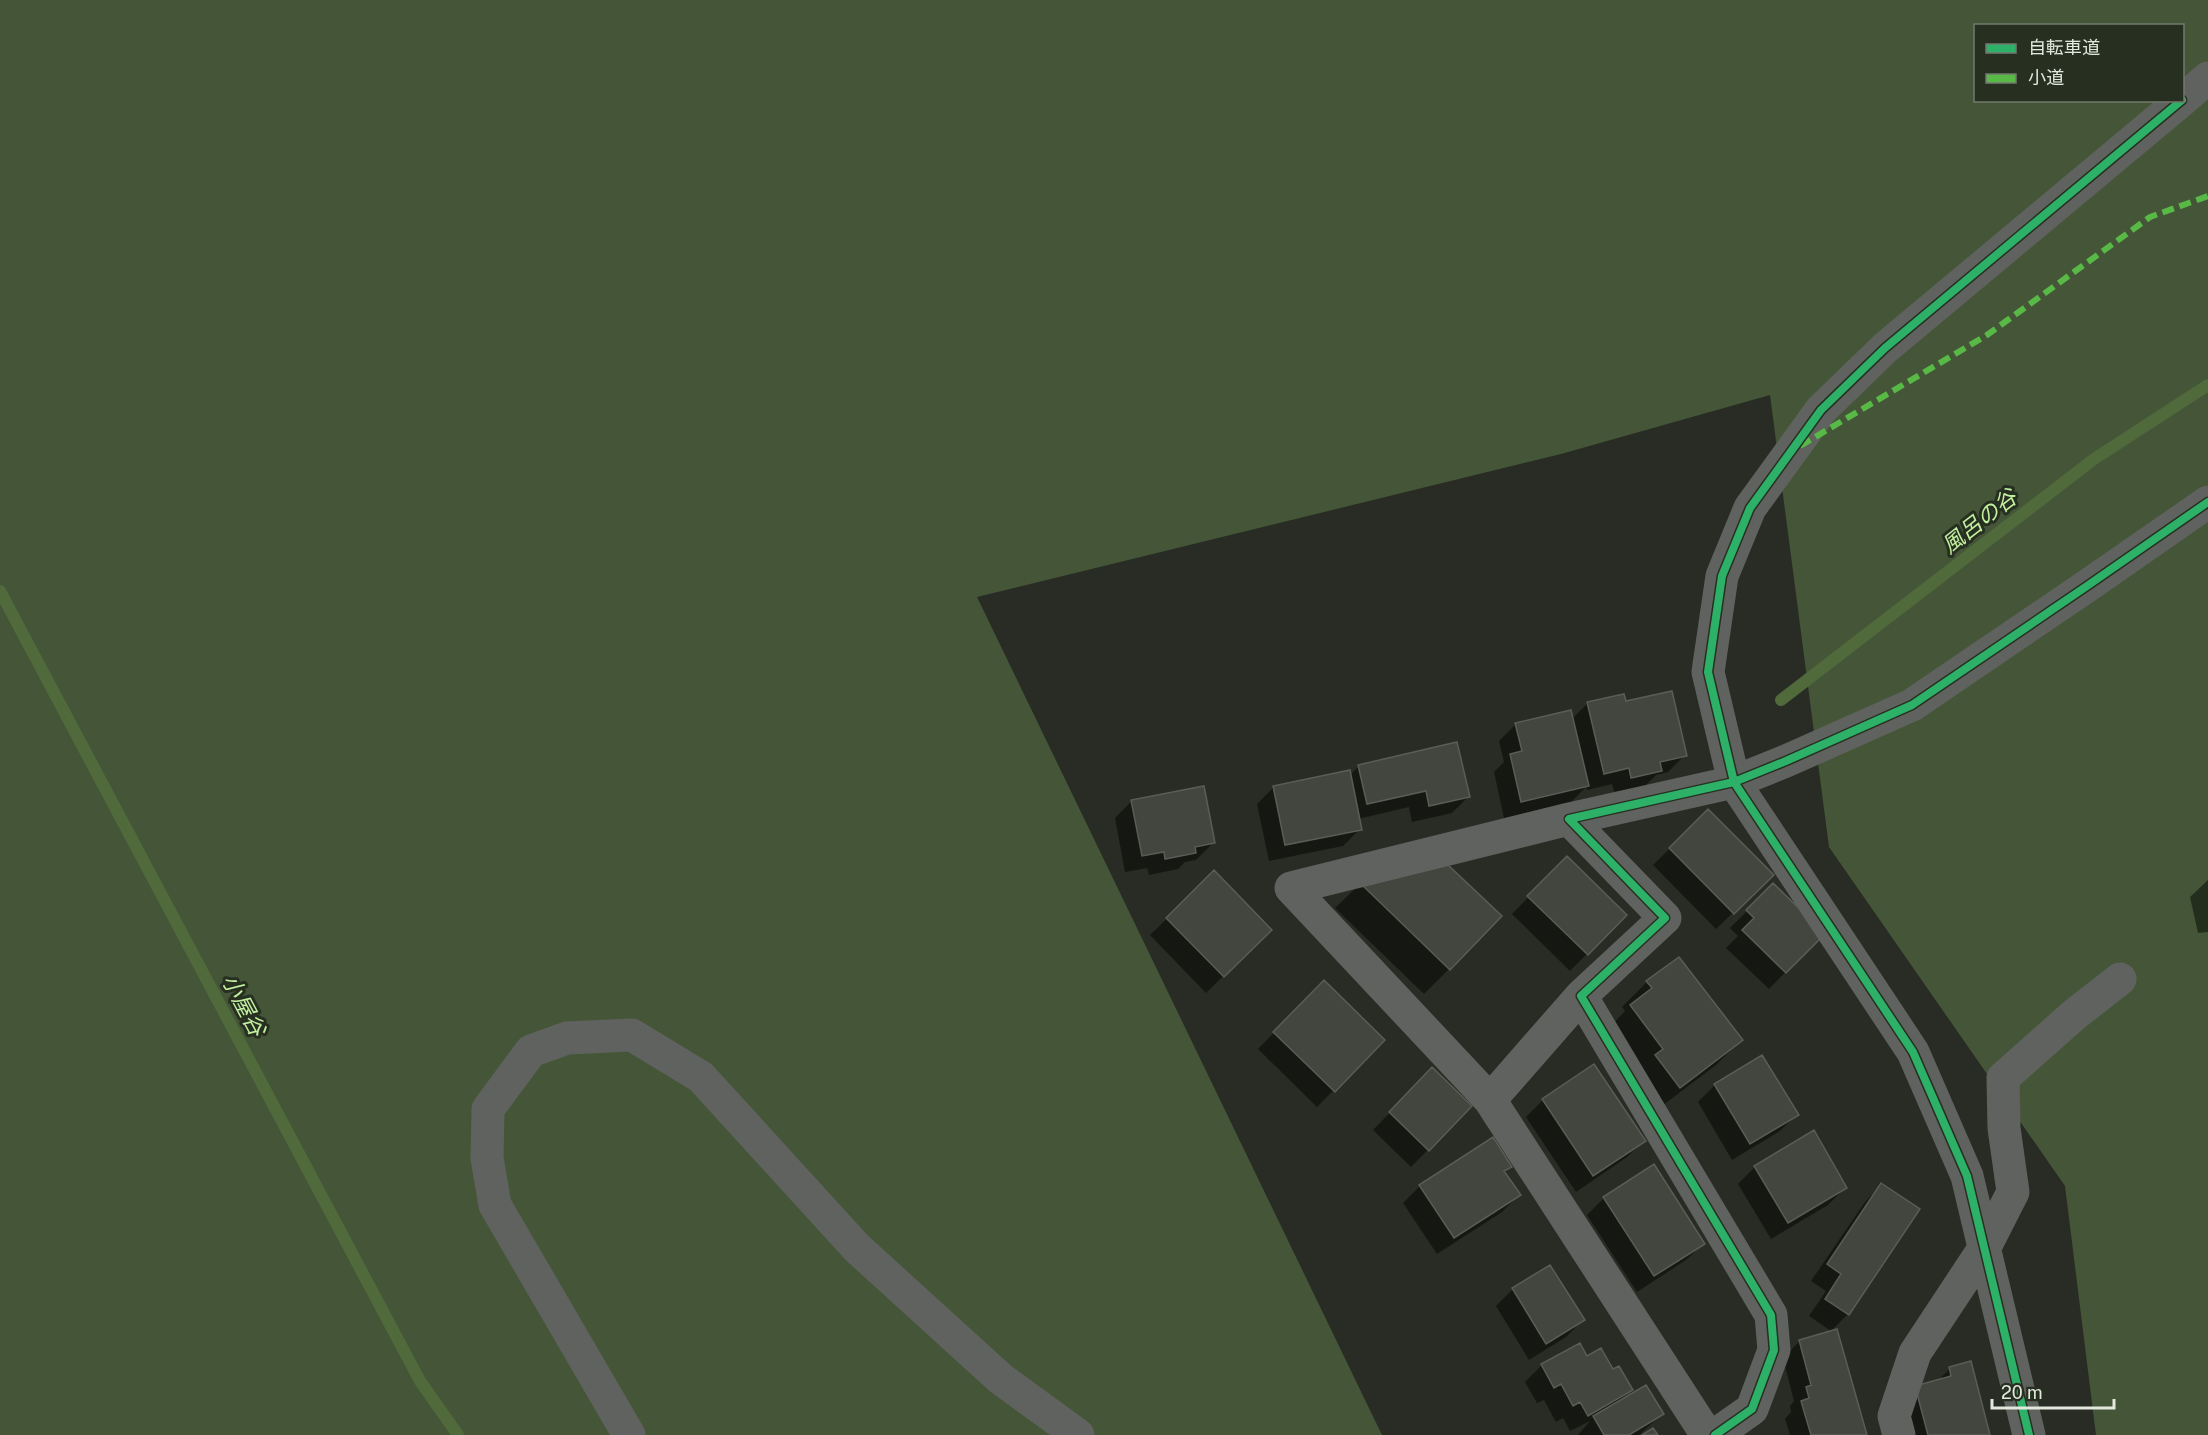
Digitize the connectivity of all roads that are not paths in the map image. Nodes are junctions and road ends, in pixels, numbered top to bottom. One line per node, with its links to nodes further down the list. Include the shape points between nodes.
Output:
1 (2208, 78): 2 (street)
2 (2184, 98)
3 (2180, 102): 5 (street, via 1886,348 1821,410 1750,508 1722,576 1708,672)
4 (2208, 502): 5 (street, via 1912,705)
5 (1734, 782): 6 (street); 10 (street, via 1913,1052 1967,1176)
6 (1569, 819): 8 (street, via 1665,918); 9 (street, via 1291,888)
7 (2120, 979): 10 (street, via 2003,1078 2004,1128 2013,1192)
8 (1581, 996): 9 (street); 14 (street, via 1771,1315 1773,1350 1752,1409)
9 (1490, 1100): 13 (street)
10 (1985, 1247): 15 (street, via 1915,1353 1894,1416); 16 (street)
11 (629, 1435): 12 (street, via 495,1205 487,1158 488,1109 531,1051 567,1038 632,1035 701,1077 857,1248 1001,1379)
12 (1078, 1435)
13 (1707, 1435)
14 (1715, 1435)
15 (1899, 1435)
16 (2030, 1435)

